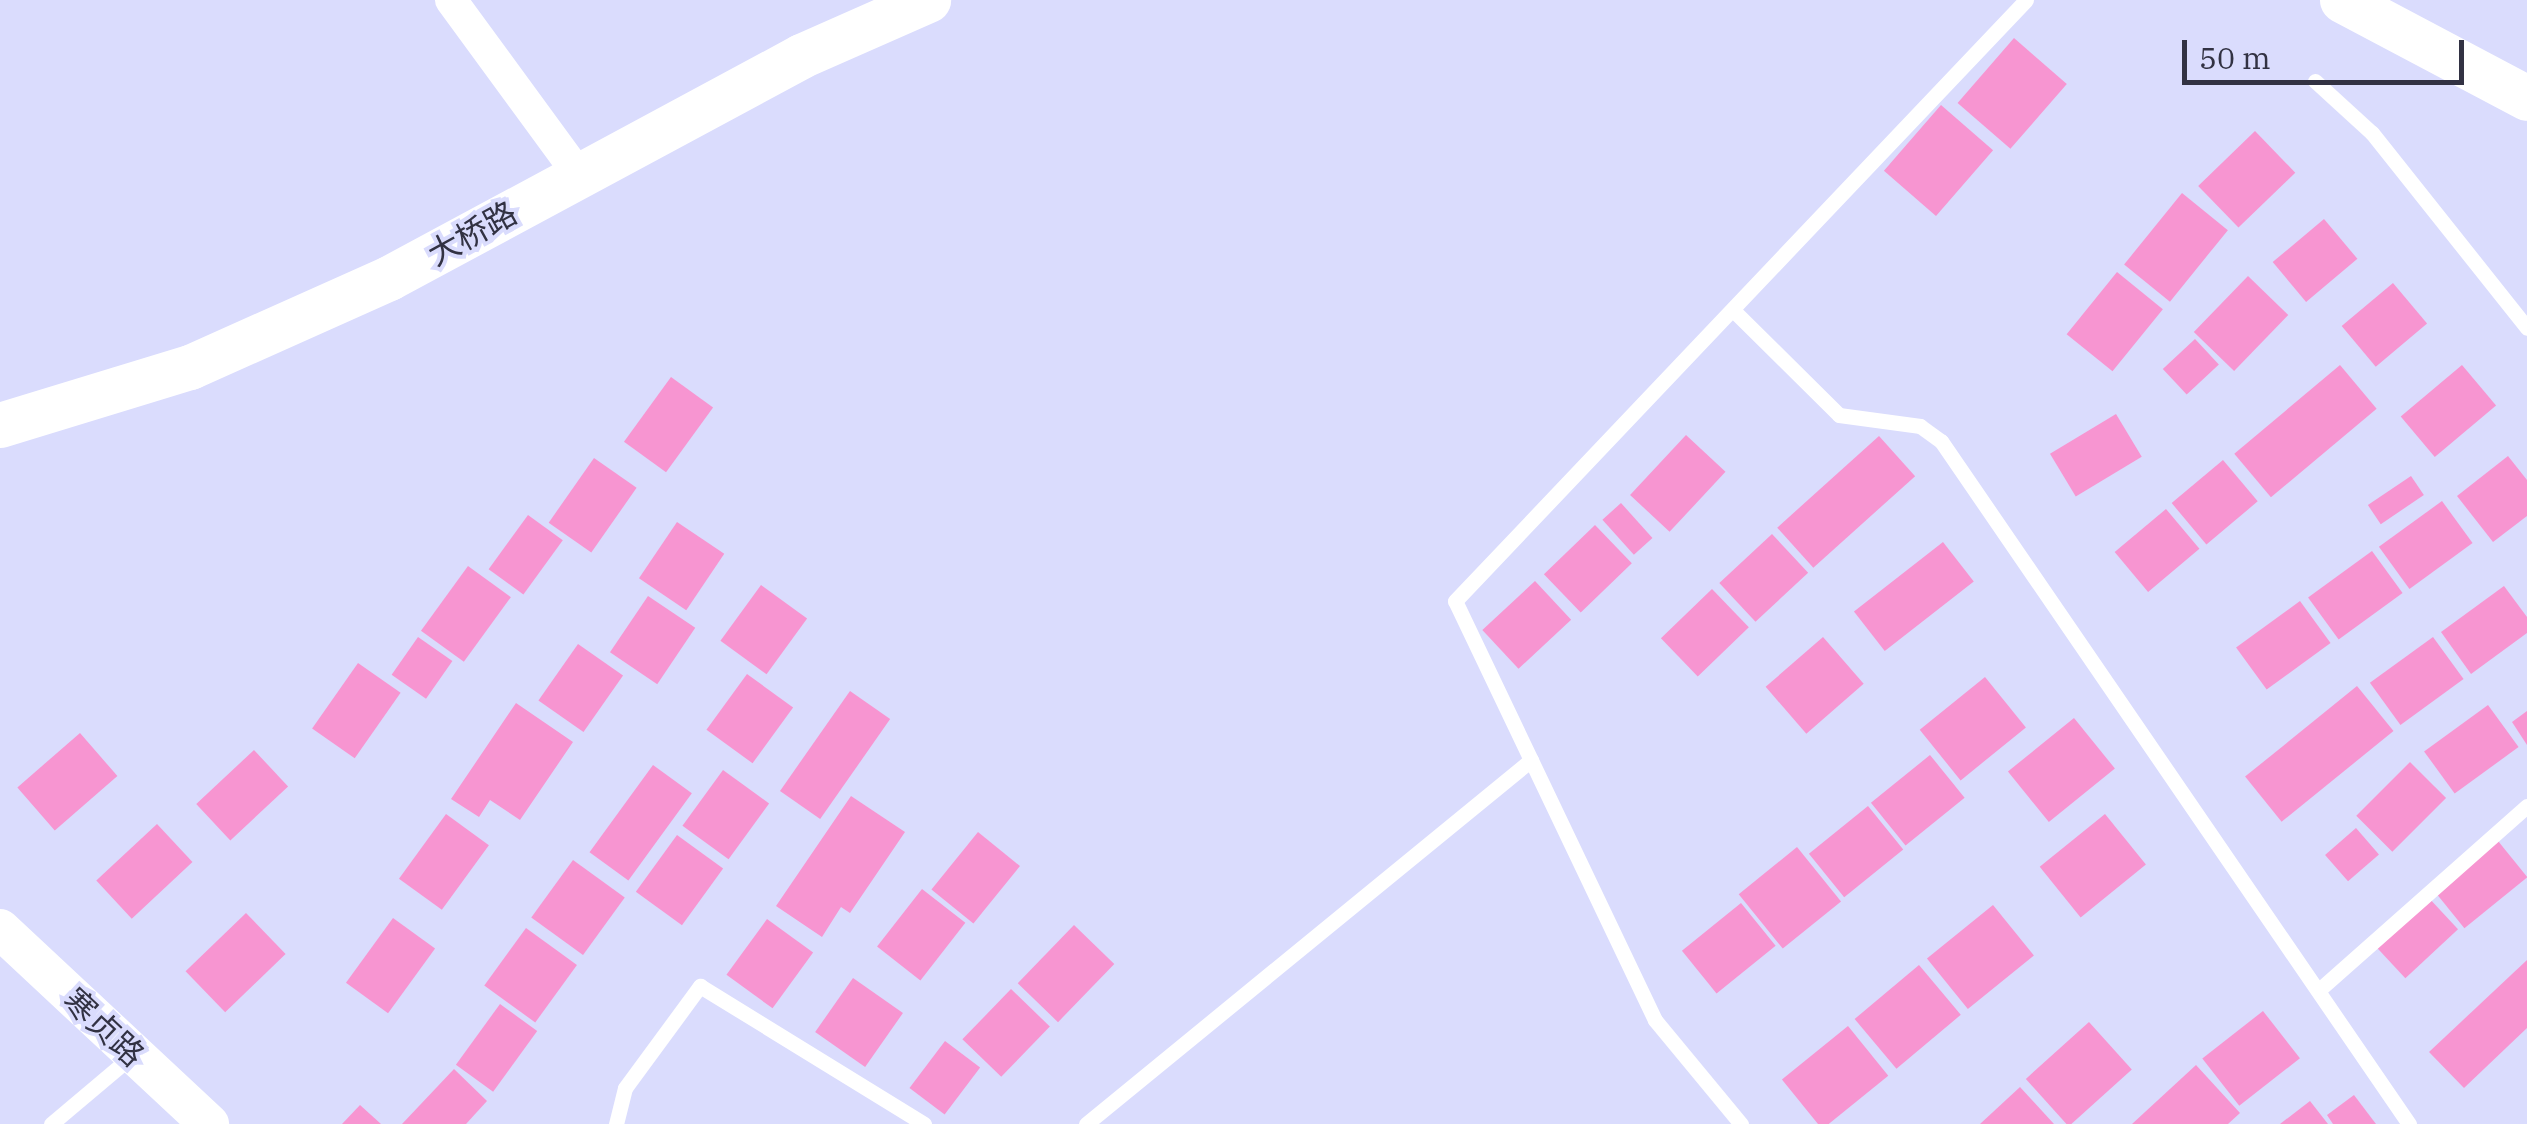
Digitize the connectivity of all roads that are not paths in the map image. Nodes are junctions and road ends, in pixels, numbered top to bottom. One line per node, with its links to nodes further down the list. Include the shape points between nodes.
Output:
1 (451, 0): 7 (street)
2 (928, 0): 7 (main road, 大桥路)
3 (2026, 0): 8 (lane)
4 (2342, 0): 6 (main road, via 2386,17)
5 (2315, 81): 9 (lane, via 2382,144)
6 (2527, 98)
7 (578, 174): 10 (main road, 大桥路, via 390,278 190,367)
8 (1736, 313): 11 (lane, via 1455,601); 14 (lane, via 1840,415 1920,426 1941,442)
9 (2527, 328)
10 (0, 425)
11 (1531, 760): 20 (lane); 21 (lane, via 1655,1020)
12 (2527, 806): 14 (lane)
13 (0, 929): 15 (street, 寒贞路)
14 (2325, 984): 22 (lane)
15 (133, 1054): 16 (lane); 17 (street, 寒贞路)
16 (51, 1124)
17 (209, 1124)
18 (616, 1124): 19 (lane, via 626,1088 700,986)
19 (924, 1124)
20 (1086, 1124)
21 (1741, 1124)
22 (2409, 1124)

